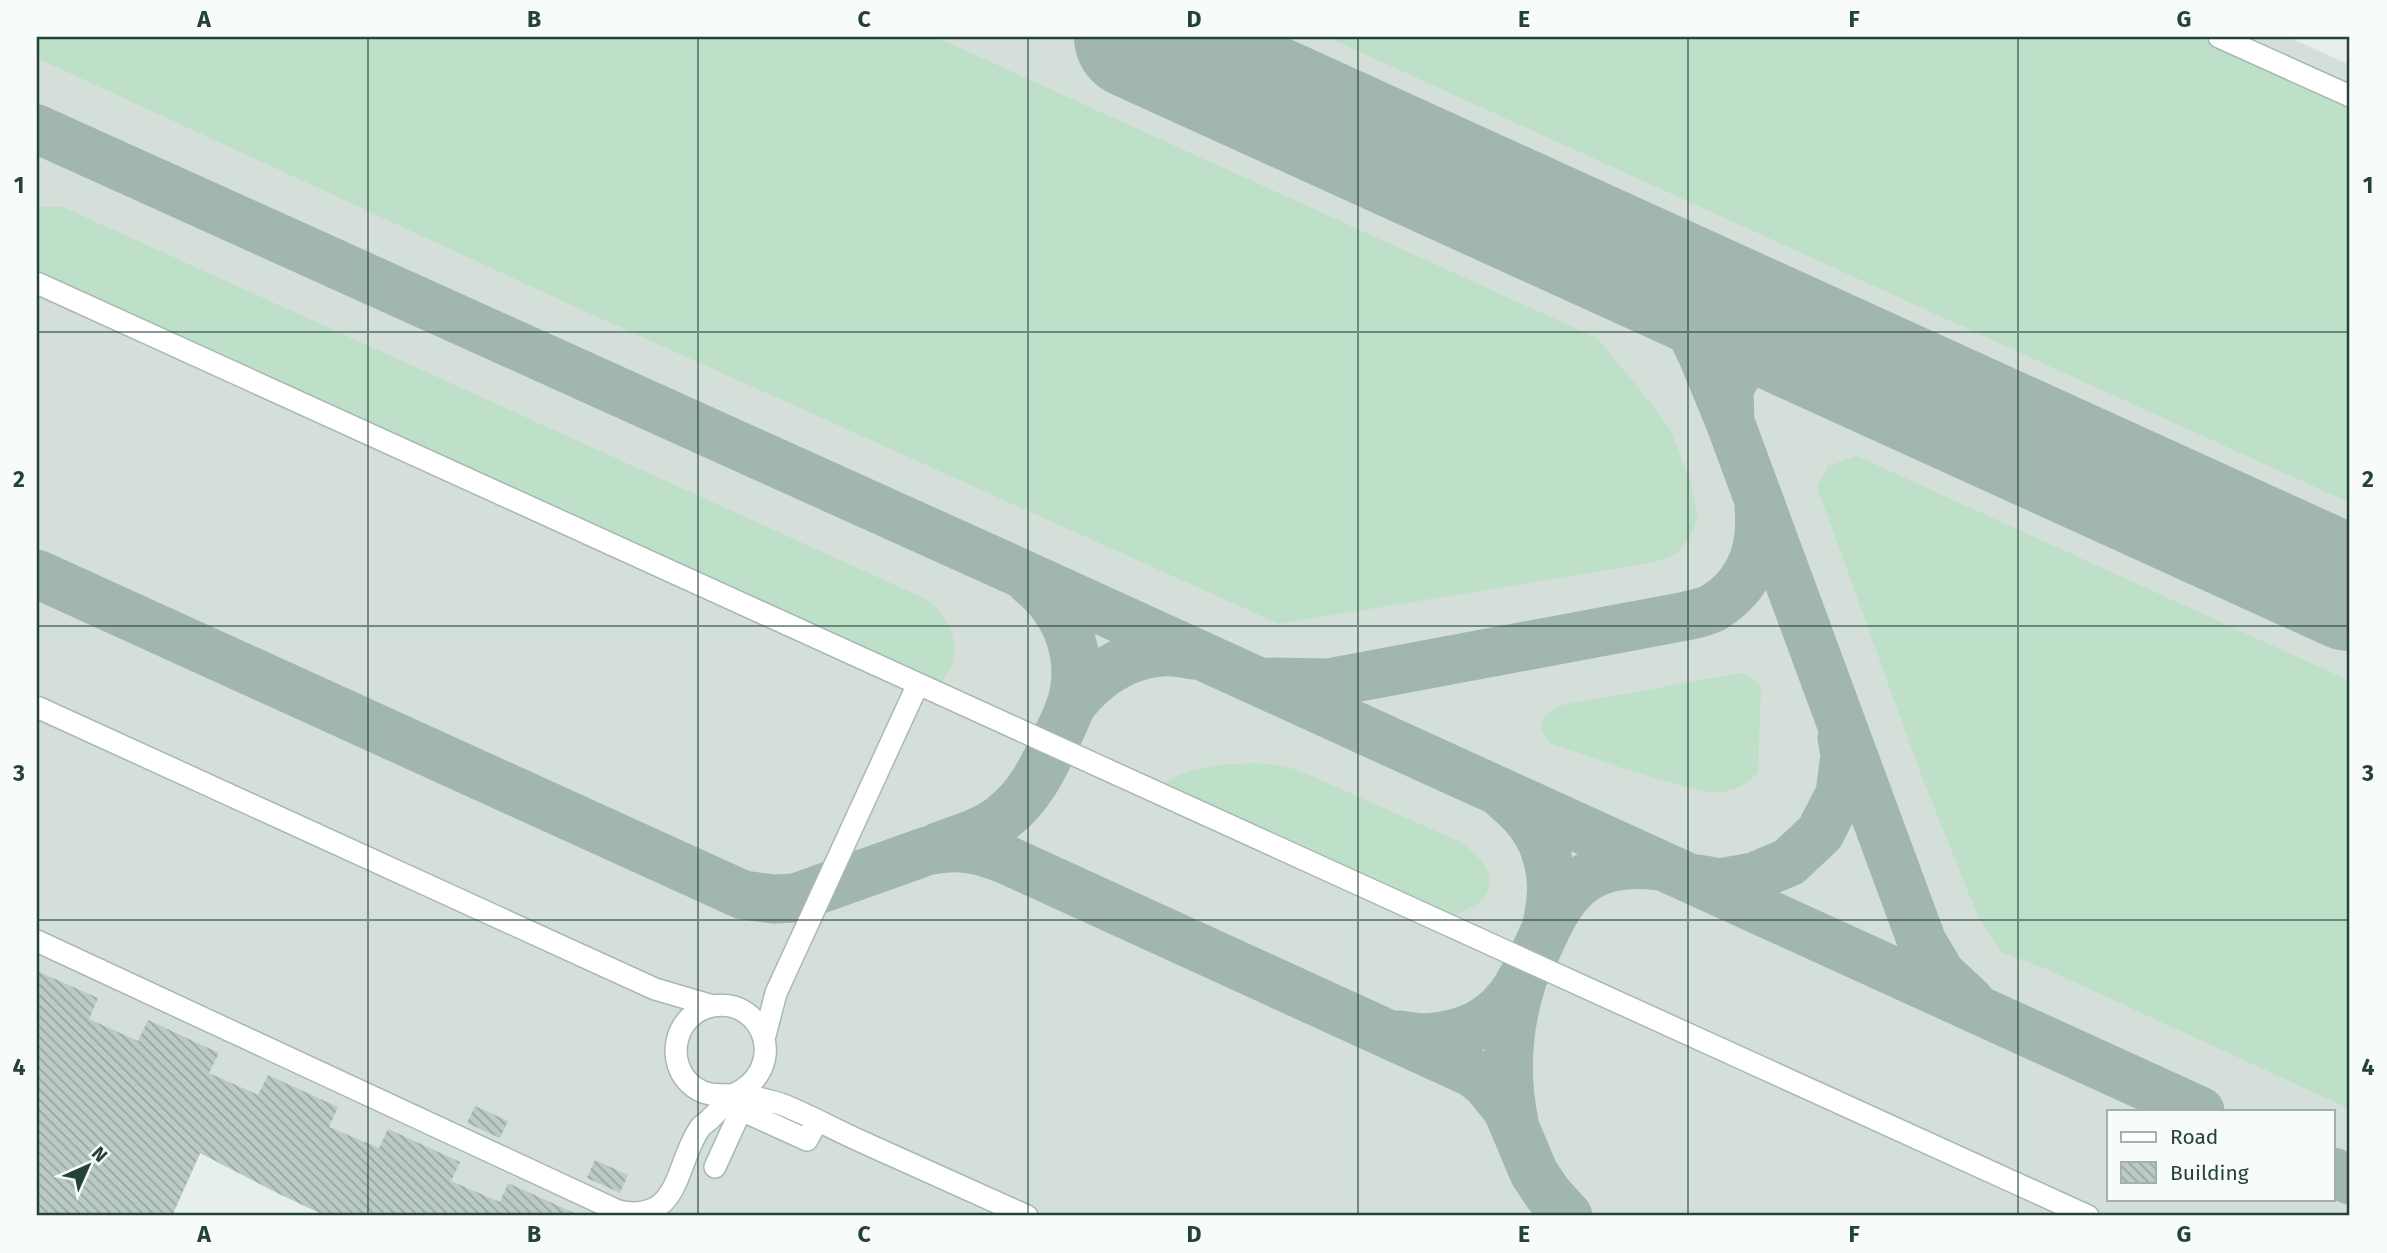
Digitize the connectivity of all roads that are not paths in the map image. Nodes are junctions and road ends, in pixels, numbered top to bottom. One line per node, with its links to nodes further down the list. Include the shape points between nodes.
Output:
1 (2219, 37): 2 (street)
2 (2350, 96)
3 (37, 283): 4 (street)
4 (918, 684): 8 (street); 21 (street)
5 (37, 707): 7 (street)
6 (37, 941): 18 (street, via 618,1211 643,1213 663,1203)
7 (654, 989): 9 (street); 11 (street)
8 (776, 993): 10 (street, via 759,1012); 12 (street)
9 (713, 1006): 10 (street); 11 (street, via 700,1010)
10 (746, 1013): 12 (street)
11 (681, 1028): 14 (street, via 675,1053)
12 (764, 1039): 13 (street)
13 (762, 1069): 15 (street, via 745,1089); 16 (street)
14 (692, 1086): 15 (street, via 716,1096); 18 (street)
15 (731, 1095): 16 (street); 18 (street)
16 (784, 1105): 17 (street)
17 (817, 1121): 19 (street, via 807,1140 741,1110); 20 (street)
18 (700, 1127)
19 (715, 1167)
20 (1017, 1214)
21 (2088, 1216)

